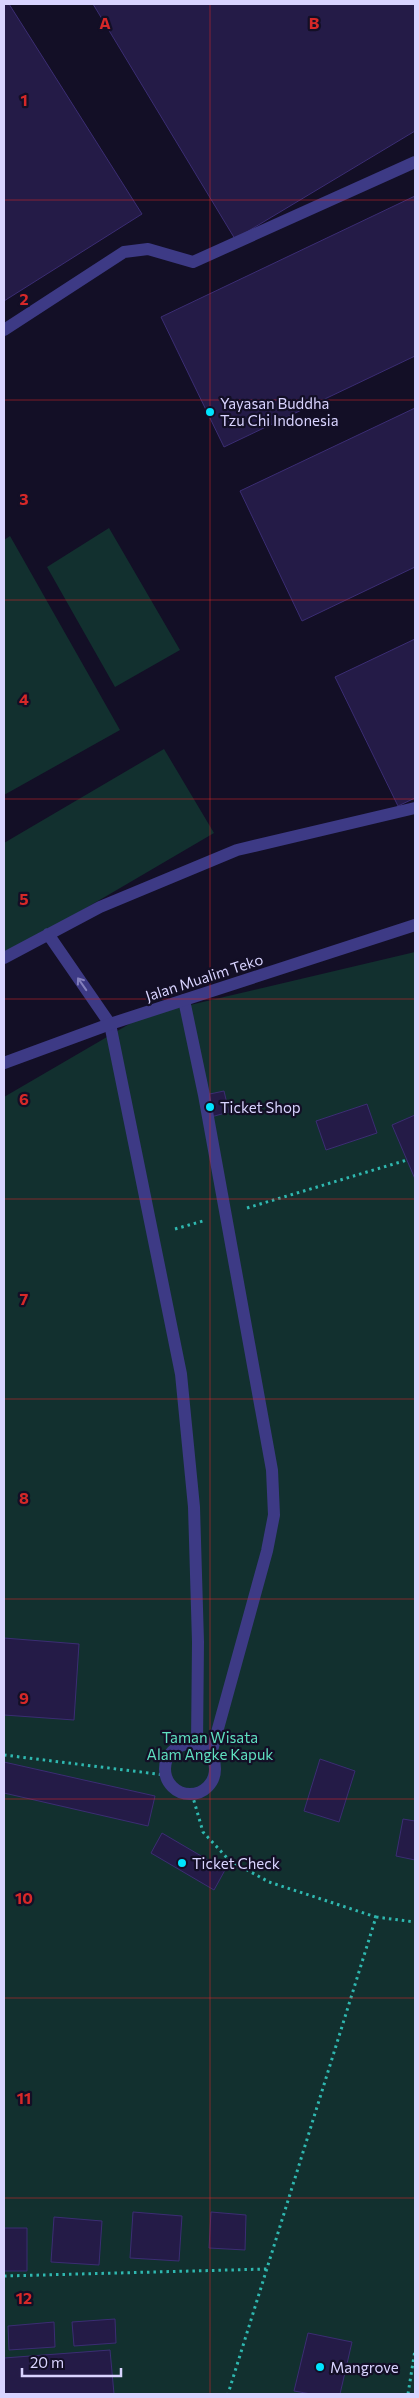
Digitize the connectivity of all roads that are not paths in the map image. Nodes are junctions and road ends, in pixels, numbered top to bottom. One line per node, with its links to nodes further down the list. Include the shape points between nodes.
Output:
1 (415, 162): 2 (street, via 193,262 148,249 124,252)
2 (4, 330)
3 (415, 808): 5 (street, via 237,850 100,906)
4 (415, 925): 7 (street, Jalan Mualim Teko)
5 (48, 934): 6 (street); 8 (street, one-way to 5)
6 (4, 958)
7 (184, 1000): 8 (street, Jalan Mualim Teko); 11 (street, via 272,1470 274,1515 248,1626)
8 (110, 1024): 9 (street, Jalan Mualim Teko); 10 (street, via 181,1374 194,1507)
9 (4, 1063)
10 (197, 1744): 11 (street); 11 (street, via 179,1746 167,1758 165,1775 175,1790 192,1794 208,1787 216,1771)
11 (211, 1754)

